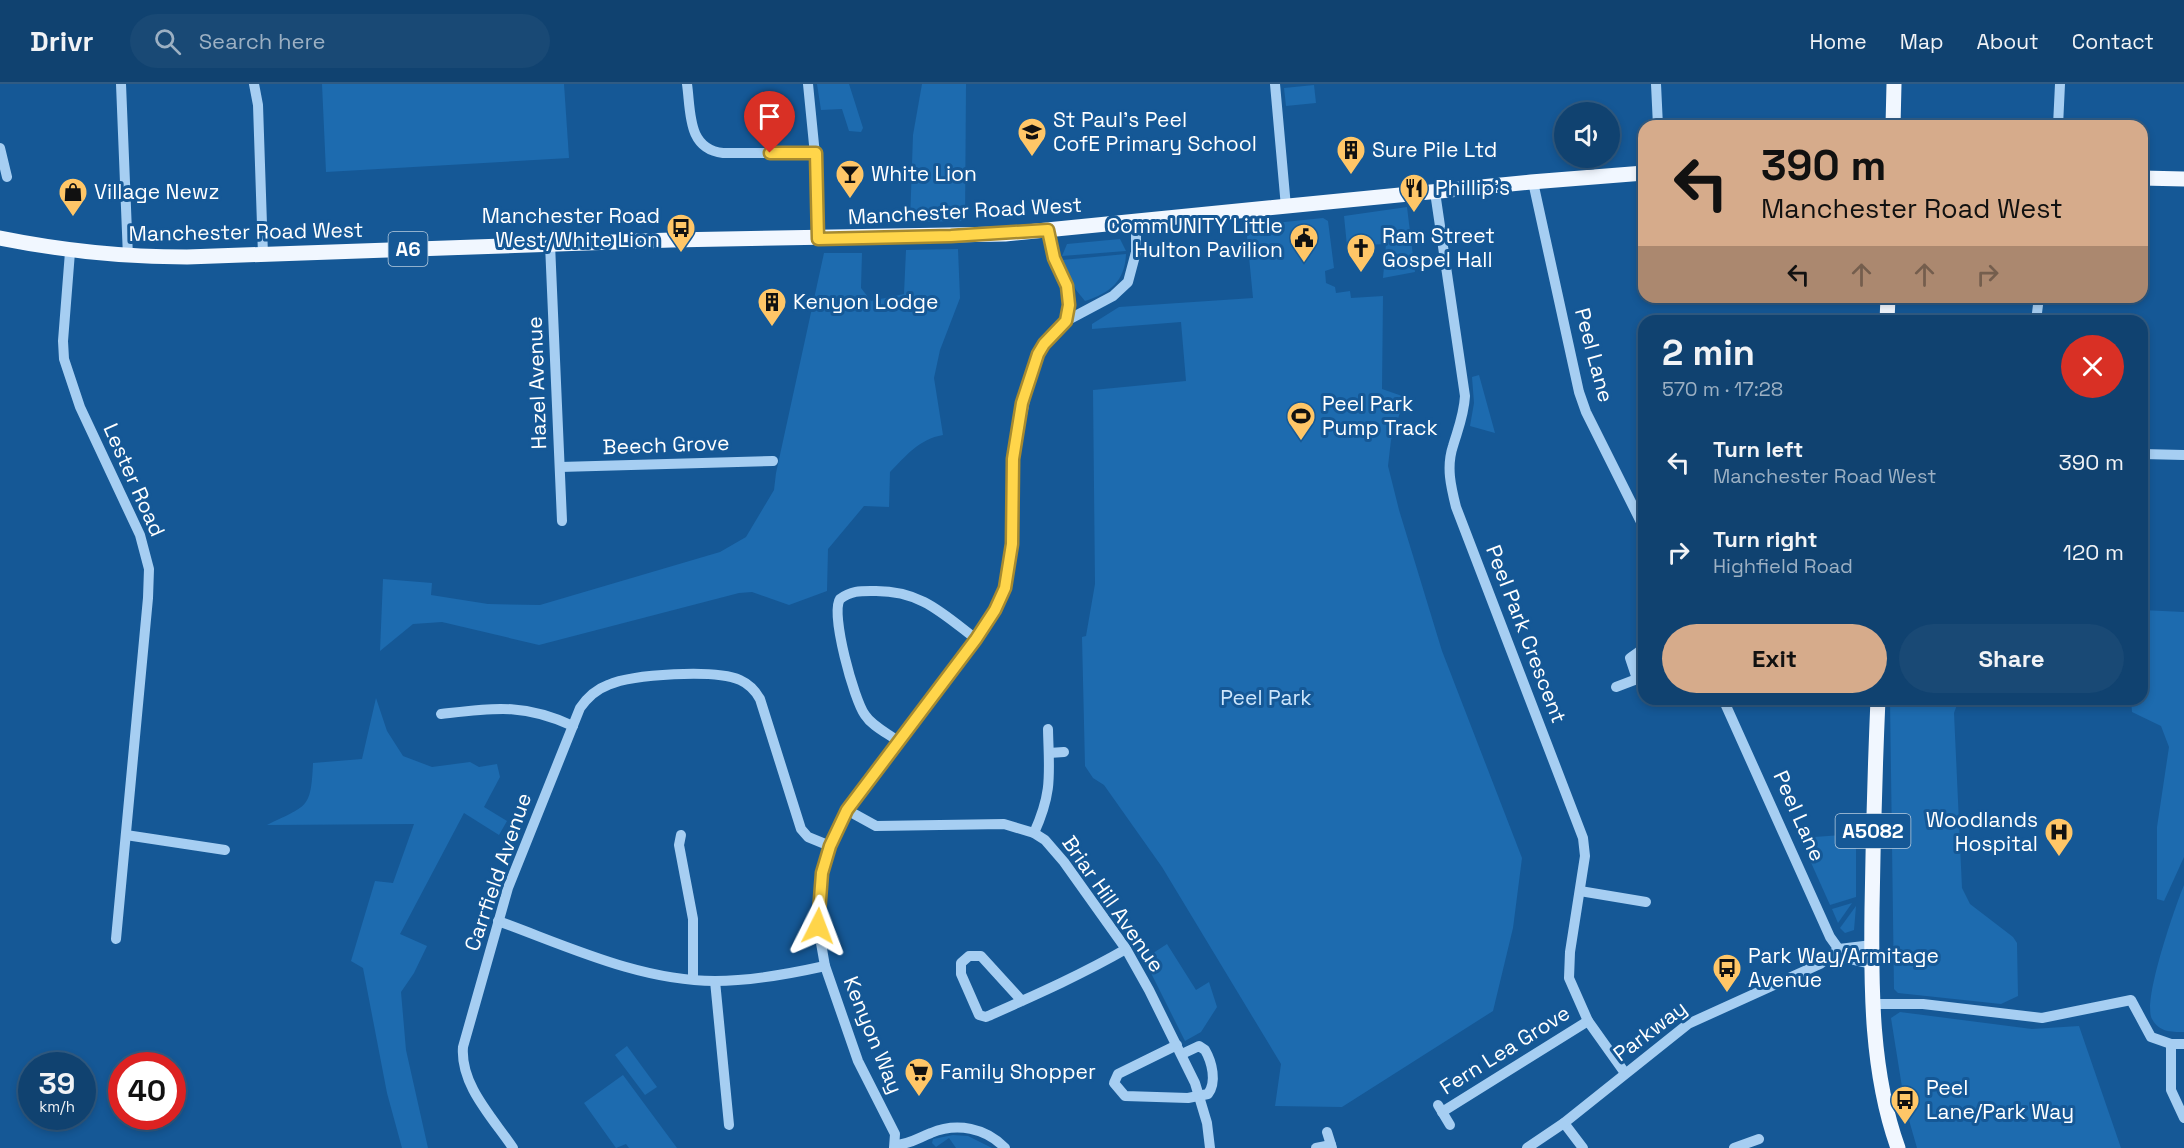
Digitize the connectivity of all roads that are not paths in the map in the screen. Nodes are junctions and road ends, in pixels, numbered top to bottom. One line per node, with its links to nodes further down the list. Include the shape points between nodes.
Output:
1 (121, 84): 28 (street)
2 (254, 84): 27 (street)
3 (687, 84): 13 (street, via 695,137 709,150)
4 (808, 84): 13 (street)
5 (1275, 84): 20 (street)
6 (1656, 84): 9 (street)
7 (1893, 84): 10 (main road)
8 (2060, 84): 11 (street)
9 (1658, 120)
10 (1893, 120)
11 (2058, 120)
12 (0, 148): 15 (street)
13 (816, 153): 24 (street)
14 (1638, 173): 18 (main road, Manchester Road West / A6)
15 (7, 177)
16 (2148, 178): 17 (main road)
17 (2184, 179)
18 (1533, 182): 19 (main road, Manchester Road West / A6); 34 (street, Peel Lane, via 1579,392)
19 (1436, 192): 20 (main road, Manchester Road West / A6); 53 (street, Peel Park Crescent, via 1465,396 1462,423 1452,448 1451,486 1583,838 1586,856)
20 (1286, 207): 21 (main road, Manchester Road West / A6)
21 (1136, 222): 22 (main road, Manchester Road West / A6); 29 (street, Kenyon Way, via 1136,252 1128,282 1113,296)
22 (1048, 230): 24 (main road, Manchester Road West / A6); 29 (street, via 1051,250 1069,295)
23 (0, 238): 26 (main road, Manchester Road West / A6)
24 (818, 239): 25 (main road, Manchester Road West / A6)
25 (550, 243): 27 (main road, Manchester Road West / A6); 33 (street, Hazel Avenue)
26 (70, 252): 28 (main road, Manchester Road West / A6); 49 (street, Lester Road, via 63,341 67,369 80,407 140,535 148,569)
27 (263, 255): 28 (main road, Manchester Road West / A6)
28 (128, 257)
29 (1066, 321): 36 (street, Kenyon Way, via 1044,344 1027,384 1013,459 1011,561 1001,598)
30 (2148, 454): 31 (street)
31 (2184, 455)
32 (773, 461): 33 (street, Beech Grove)
33 (560, 467): 35 (street, Hazel Avenue)
34 (1638, 516)
35 (562, 521)
36 (976, 639): 44 (street, Kenyon Way); 44 (street, via 925,601 905,593 854,591 840,599 836,615 860,707 872,723)
37 (1638, 652): 38 (street, via 1630,658 1637,680)
38 (1616, 687)
39 (1726, 705): 59 (street, Peel Lane, via 1826,930)
40 (1878, 705): 57 (main road, A5082)
41 (441, 714): 42 (street, via 521,708)
42 (573, 726): 51 (street, Carrfield Avenue, via 585,701 608,684 738,678 756,692 801,829 808,837); 55 (street, Carrfield Avenue, via 516,865)
43 (1048, 729): 46 (street)
44 (898, 741): 47 (street, Kenyon Way)
45 (1064, 752): 46 (street)
46 (1048, 753): 48 (street, via 1047,805)
47 (847, 810): 48 (street, Briar Hill Avenue, via 876,826 1004,824); 51 (street, Kenyon Way)
48 (1034, 833): 58 (street, Briar Hill Avenue, via 1055,850)
49 (126, 835): 52 (street); 56 (street, Lester Road)
50 (681, 835): 62 (street, via 679,845 693,919)
51 (830, 846): 61 (street, Kenyon Way, via 818,908)
52 (225, 850)
53 (1580, 891): 54 (street); 66 (street, Peel Park Crescent, via 1568,964 1569,978)
54 (1646, 902)
55 (498, 921): 62 (street, via 627,966); 81 (street, Carrfield Avenue, via 462,1061 475,1092)
56 (116, 939)
57 (1872, 945): 59 (street); 60 (main road, A5082)
58 (1126, 949): 64 (street); 69 (street, Briar Hill Avenue)
59 (1839, 949): 60 (street, Peel Lane, via 1851,960); 70 (street, Parkway, via 1820,964 1688,1024)
60 (1871, 964): 65 (main road, A5082)
61 (825, 966): 63 (street, via 771,977); 78 (street, Kenyon Way, via 858,1061 892,1128)
62 (693, 979): 63 (street)
63 (715, 981): 74 (street, via 733,1110)
64 (1022, 1001): 64 (street, via 981,956 969,956 961,963 961,974 982,1017)
65 (1873, 1004): 67 (street, via 1923,1004 2043,1018 2131,1000 2151,1037); 87 (main road, A5082, via 1888,1115)
66 (1588, 1021): 70 (street, Peel Park Crescent); 75 (street, Fern Lea Grove, via 1440,1109)
67 (2172, 1044): 68 (street); 72 (street, via 2171,1090)
68 (2184, 1044)
69 (1179, 1049): 71 (street, Briar Hill Avenue); 71 (street, via 1203,1047 1212,1062 1212,1089); 71 (street, via 1118,1074 1114,1083 1125,1096)
70 (1625, 1073): 73 (street, Parkway)
71 (1200, 1096): 83 (street, Briar Hill Avenue)
72 (2184, 1119)
73 (1564, 1123): 85 (street, Parkway); 86 (street)
74 (729, 1125)
75 (1450, 1125)
76 (1327, 1132): 79 (street)
77 (1759, 1139): 80 (street)
78 (895, 1146): 82 (street, via 951,1127 993,1137)
79 (1331, 1146): 84 (street)
80 (1739, 1147)
81 (513, 1148)
82 (1005, 1148)
83 (1210, 1148)
84 (1317, 1148)
85 (1527, 1148)
86 (1583, 1148)
87 (1898, 1148)

